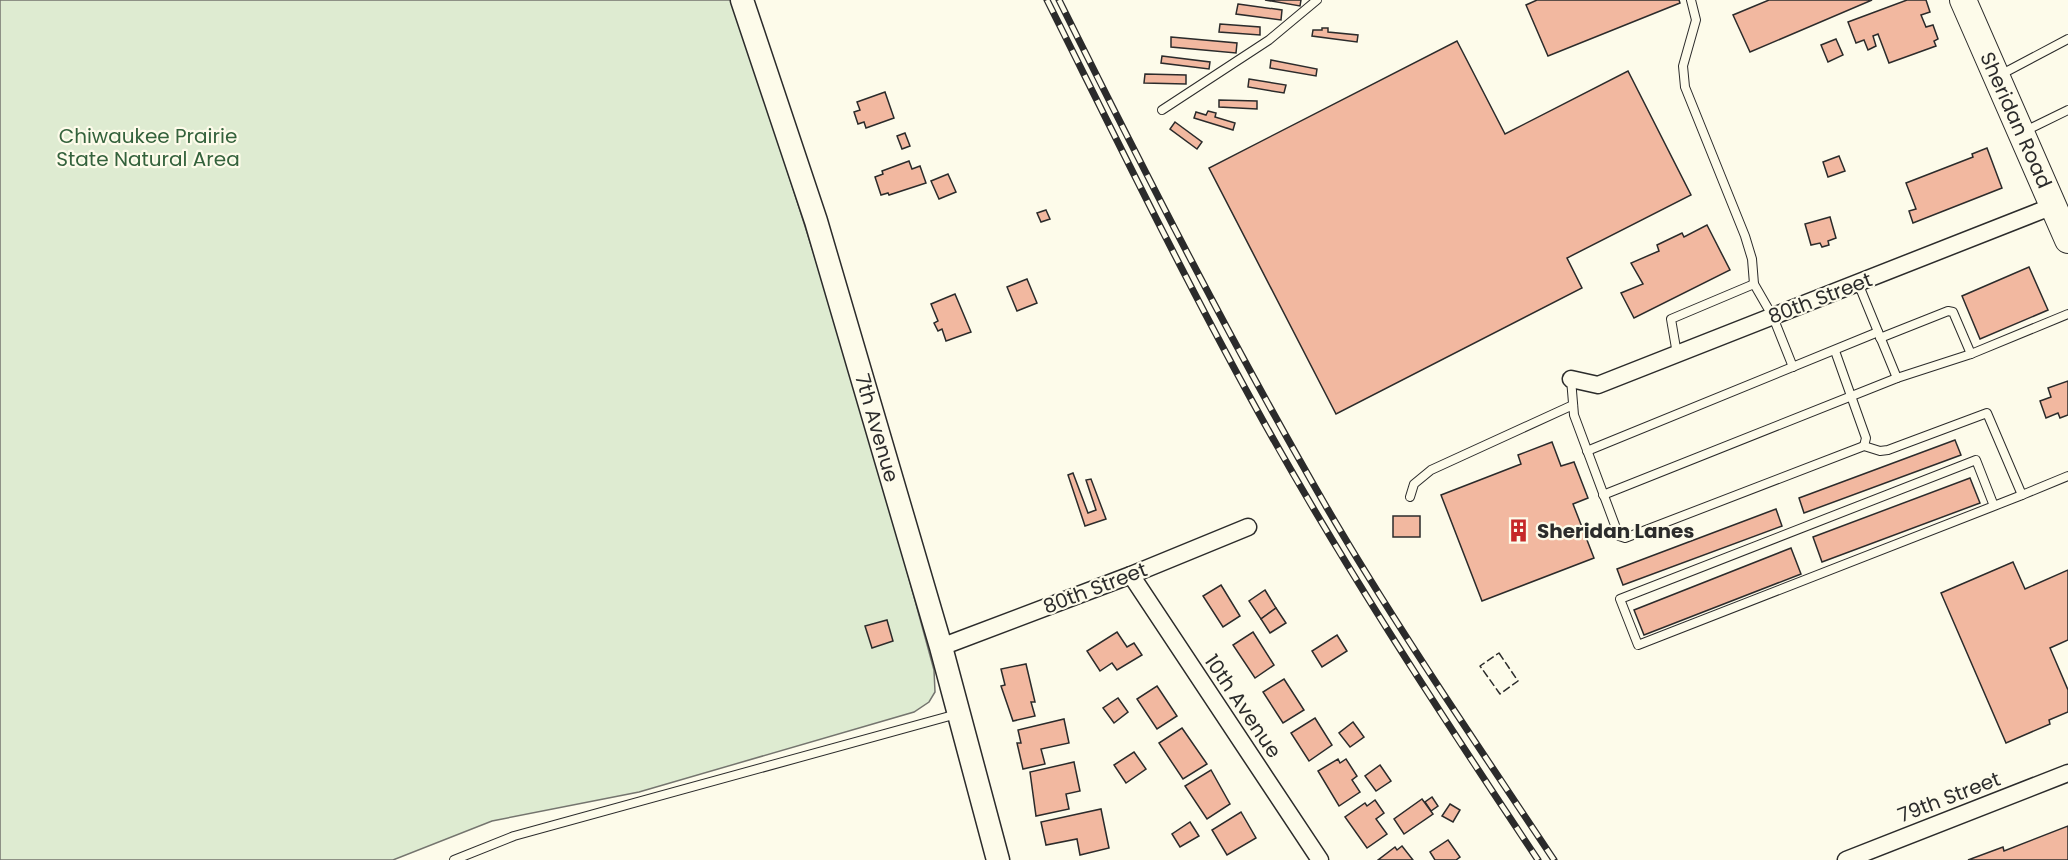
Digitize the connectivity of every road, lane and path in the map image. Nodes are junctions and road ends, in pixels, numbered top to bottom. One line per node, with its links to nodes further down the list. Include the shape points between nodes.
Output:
1 (742, 0): 34 (street, 7th Avenue, via 816,221)
2 (1317, 0): 7 (lane, via 1269,40)
3 (1691, 0): 13 (lane, via 1696,20 1683,66 1685,87 1745,236)
4 (1963, 0): 6 (main road, Sheridan Road)
5 (2068, 39): 6 (lane)
6 (1997, 76): 9 (main road, Sheridan Road)
7 (1162, 110)
8 (2068, 110): 9 (lane)
9 (2021, 133): 10 (main road, Sheridan Road)
10 (2061, 203): 11 (main road, Sheridan Road); 12 (street, 80th Street)
11 (2068, 240)
12 (1858, 283): 15 (street, 80th Street); 16 (lane)
13 (1754, 284): 15 (lane); 18 (lane, via 1671,319)
14 (2068, 314): 19 (lane)
15 (1773, 317): 18 (street, 80th Street); 20 (lane)
16 (1879, 335): 17 (lane); 19 (lane, via 1953,312); 21 (lane)
17 (1835, 351): 20 (lane); 23 (lane)
18 (1677, 354): 22 (street, 80th Street, via 1598,385)
19 (1971, 354): 21 (lane)
20 (1793, 367): 26 (lane)
21 (1897, 378): 23 (lane)
22 (1571, 379): 24 (lane)
23 (1851, 396): 25 (lane, via 1866,438); 28 (lane)
24 (1573, 405): 26 (lane); 30 (lane, via 1431,470 1413,484)
25 (1864, 446): 28 (lane, via 1625,538 1619,536); 29 (lane, via 1888,450 1987,412)
26 (1587, 451): 28 (lane)
27 (2068, 476): 29 (lane)
28 (1603, 495)
29 (2022, 495): 31 (lane)
30 (1410, 497)
31 (1994, 506): 31 (lane, via 1638,645 1620,599 1976,460)
32 (1248, 526): 33 (street, 80th Street)
33 (1131, 575): 34 (street, 80th Street); 39 (street, 10th Avenue)
34 (940, 647): 35 (street, 7th Avenue)
35 (958, 714): 37 (lane, via 514,836); 38 (street, 7th Avenue)
36 (2068, 773): 40 (street, 79th Street)
37 (454, 860)
38 (998, 860)
39 (1320, 860)
40 (1846, 860)

